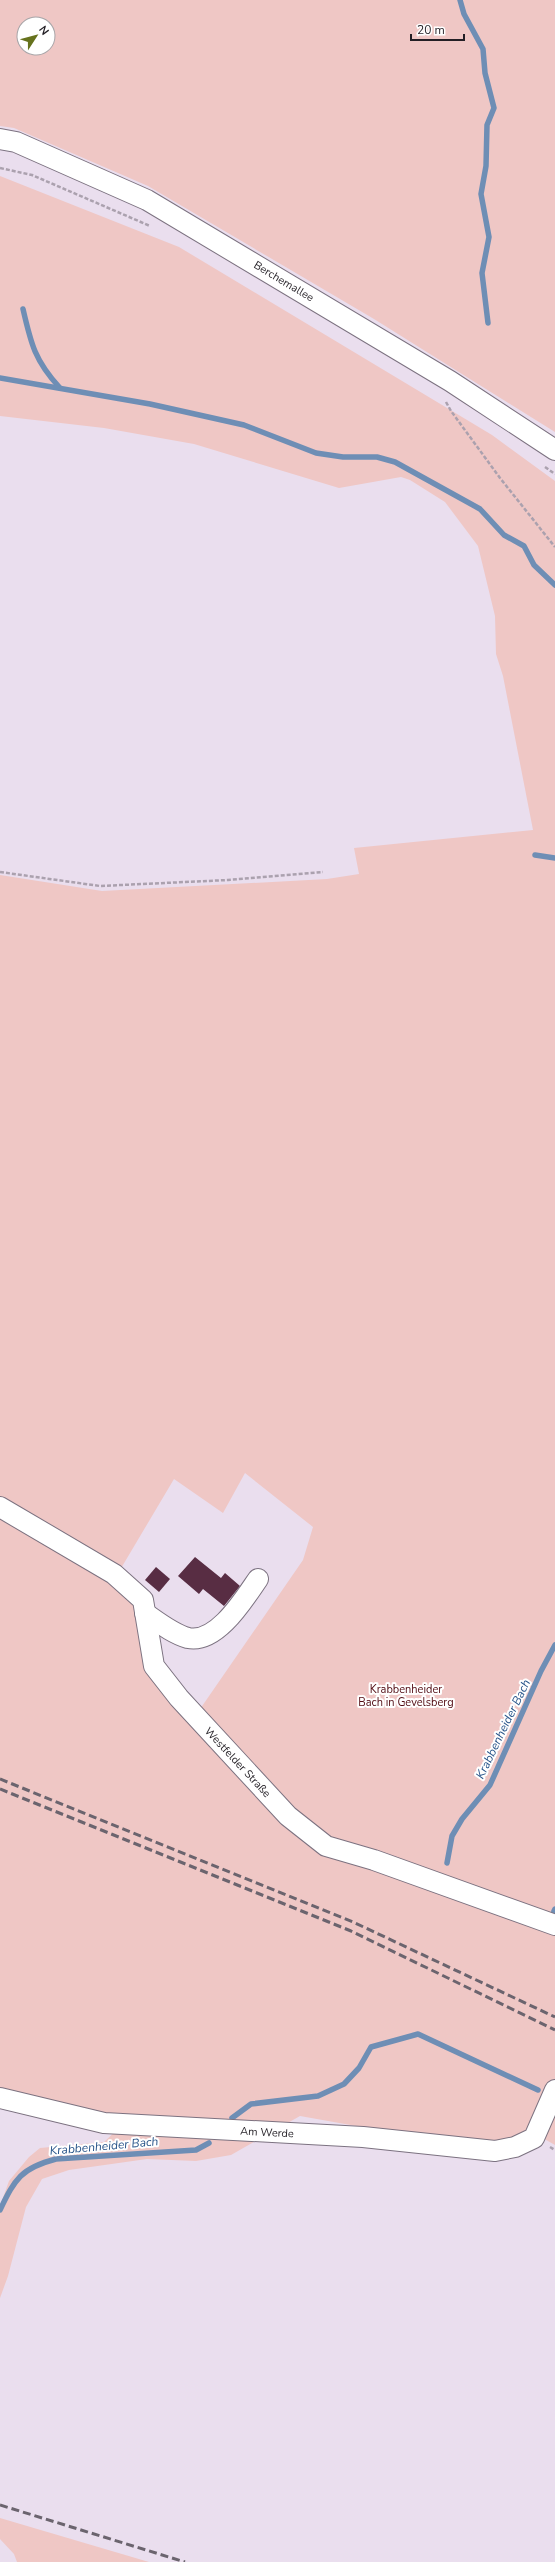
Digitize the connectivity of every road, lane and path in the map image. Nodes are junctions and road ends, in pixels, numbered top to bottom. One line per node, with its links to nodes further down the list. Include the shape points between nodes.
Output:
1 (0, 139): 5 (street, Berchemallee, via 16,142 147,200 450,381)
2 (0, 168): 3 (path, via 32,175)
3 (153, 227)
4 (445, 398): 6 (path, via 451,411 500,478)
5 (555, 450)
6 (555, 546)
7 (0, 872): 8 (path, via 100,886 228,880)
8 (323, 872)
9 (0, 1507): 11 (street, Westfelder Straße, via 114,1574 143,1600)
10 (258, 1579): 11 (street, via 234,1614 215,1630 204,1635 189,1638 170,1630)
11 (145, 1614): 12 (street, Westfelder Straße, via 154,1666 179,1698 288,1816 326,1846 374,1860)
12 (555, 1925)
13 (555, 2090): 14 (street, Am Werde, via 534,2138 515,2147 495,2151 363,2137 112,2123)
14 (0, 2098)

